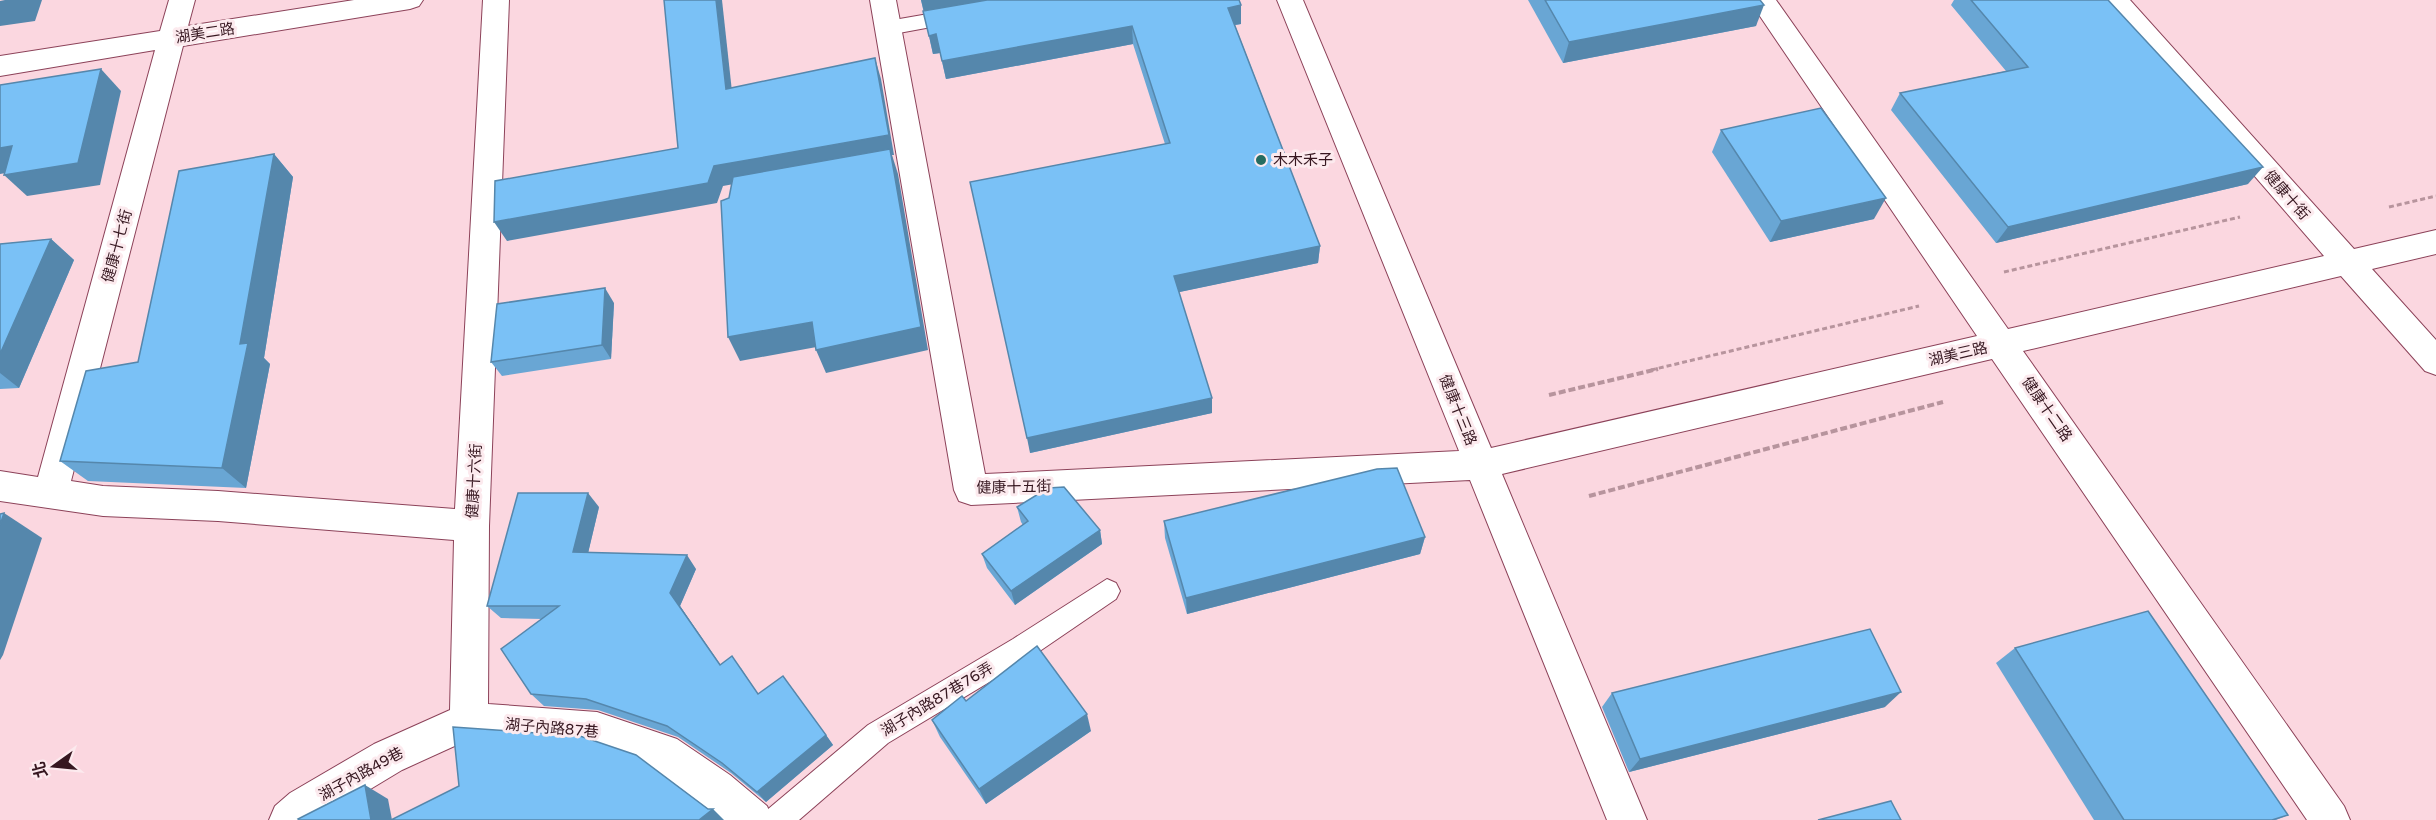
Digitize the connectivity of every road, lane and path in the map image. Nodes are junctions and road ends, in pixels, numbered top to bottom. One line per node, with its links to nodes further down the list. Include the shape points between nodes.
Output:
1 (182, 0): 9 (street, 健康十七街)
2 (410, 0): 9 (street, 湖美二路)
3 (496, 0): 26 (street, 健康十六街)
4 (1290, 0): 22 (street, 健康十三路)
5 (1761, 0): 18 (street, 健康十二路)
6 (2115, 0): 15 (street, 健康十街)
7 (970, 13): 8 (lane)
8 (886, 14): 22 (street, 健康十五街, via 901,164 971,490)
9 (172, 38): 10 (street, 湖美二路); 24 (street, 健康十七街)
10 (0, 66)
11 (2436, 196): 12 (path)
12 (2389, 207)
13 (2240, 217): 16 (path)
14 (2436, 242): 15 (street, 湖美三路)
15 (2347, 263): 18 (street, 湖美三路); 19 (street, 健康十街)
16 (2004, 272)
17 (1919, 306): 20 (path)
18 (2002, 344): 22 (street, 湖美三路); 33 (street, 健康十二路)
19 (2436, 362)
20 (1549, 395)
21 (1943, 402): 25 (path)
22 (1480, 465): 32 (street, 健康十三路)
23 (0, 486): 24 (street, 健康十六街)
24 (51, 493): 26 (street, 健康十六街, via 103,501)
25 (1590, 496)
26 (472, 526): 28 (street)
27 (1107, 591): 31 (lane, 湖子內路87巷76弄, via 1022,648 878,734)
28 (469, 722): 29 (street, 湖子內路49巷, via 387,757); 30 (street, 湖子內路87巷, via 597,730 663,752)
29 (300, 816)
30 (753, 820)
31 (777, 820)
32 (1627, 820)
33 (2330, 820)

